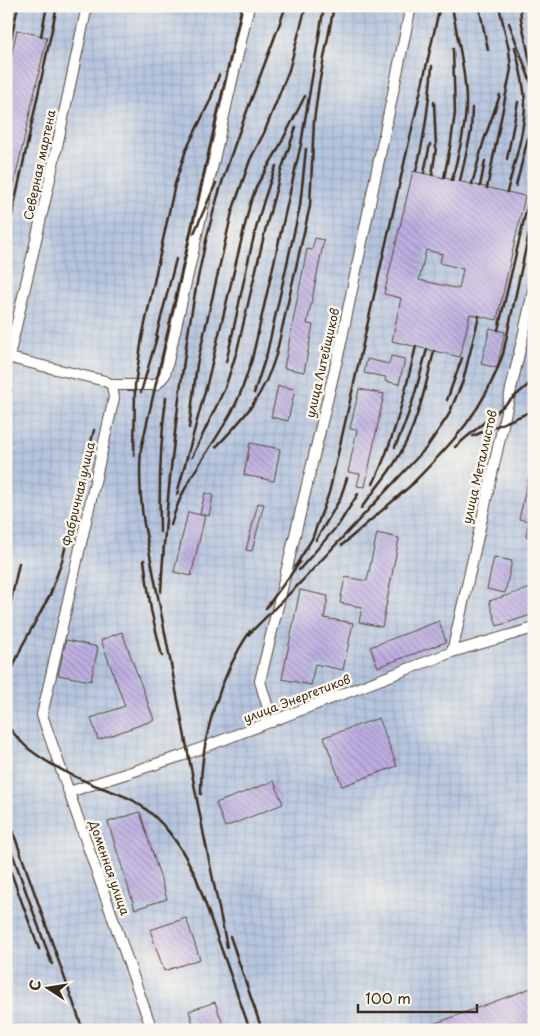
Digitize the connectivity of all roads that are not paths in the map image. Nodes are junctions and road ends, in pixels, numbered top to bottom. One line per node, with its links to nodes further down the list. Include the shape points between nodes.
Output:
1 (87, 6): 5 (street, Северная мартена)
2 (249, 6): 6 (street, via 165,375 156,385)
3 (411, 6): 10 (street, улица Литейщиков, via 341,343 260,681)
4 (534, 287): 8 (street, улица Металлистов)
5 (8, 357): 6 (street)
6 (112, 385): 9 (street, Фабричная улица, via 114,398)
7 (534, 628): 8 (street, улица Энергетиков)
8 (452, 652): 10 (street, улица Энергетиков)
9 (42, 715): 11 (street, Доменная улица)
10 (272, 722): 11 (street, улица Энергетиков)
11 (69, 792): 12 (street, Доменная улица)
12 (152, 1030)

